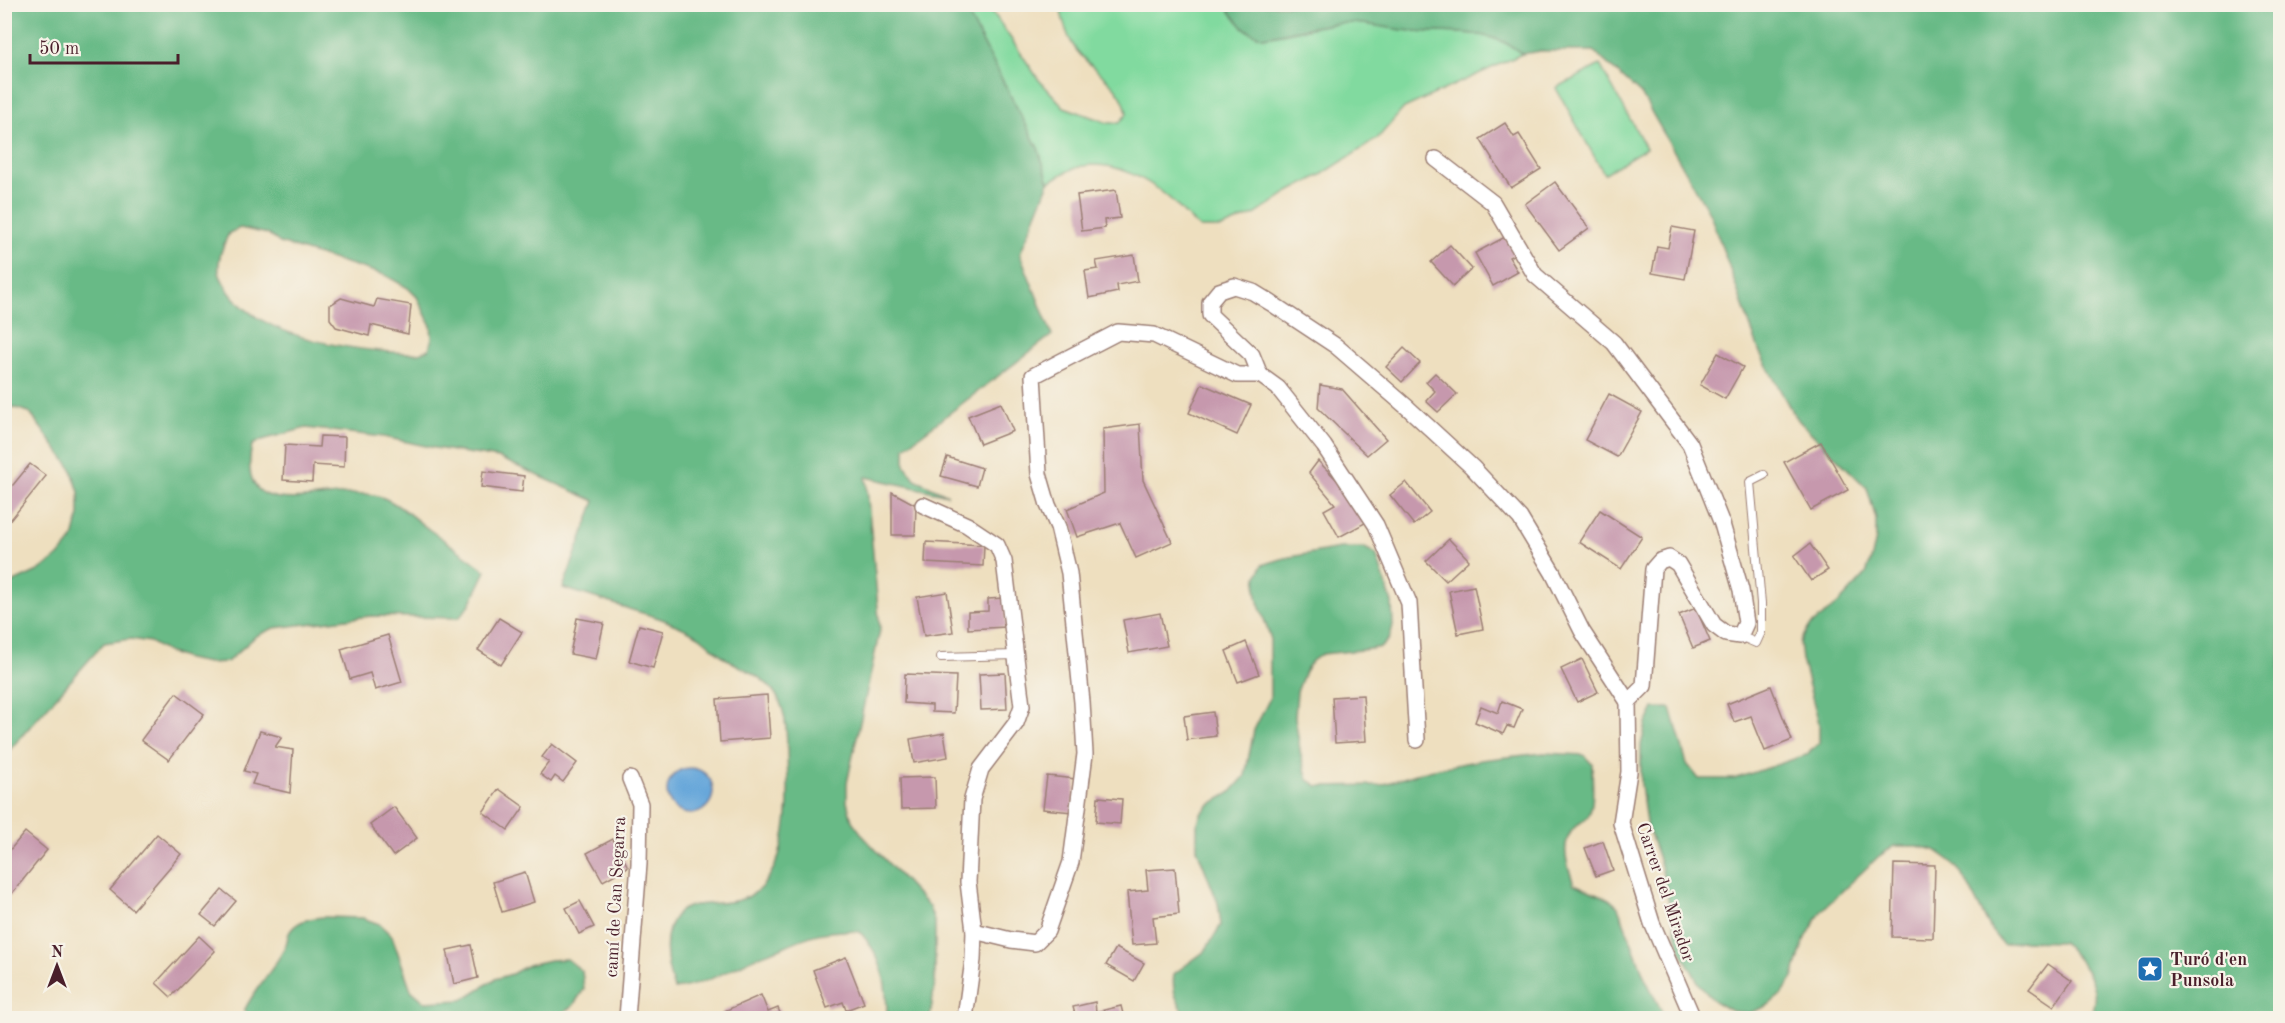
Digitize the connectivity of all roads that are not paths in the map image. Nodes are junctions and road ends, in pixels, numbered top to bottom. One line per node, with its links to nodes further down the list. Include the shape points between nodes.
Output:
1 (1436, 159): 5 (street, via 1493,203 1536,275 1614,343 1690,444 1722,524 1741,590 1746,624)
2 (1260, 375): 8 (street, via 1252,356 1210,315 1210,302 1219,291 1234,286 1253,292 1336,346 1472,466 1520,518 1582,631); 9 (street, via 1278,388 1324,446 1376,525 1409,603); 11 (street, via 1237,375 1154,335 1118,332 1033,376 1039,474 1058,526 1069,573 1085,754 1071,862 1047,931 1035,943)
3 (1764, 475): 5 (lane, via 1750,482 1761,632 1756,643)
4 (923, 506): 6 (street, via 967,525 997,545 1004,561)
5 (1740, 636): 8 (street, via 1726,634 1714,626 1678,564 1669,558 1660,561 1653,569 1644,686)
6 (1017, 655): 7 (lane); 11 (street, via 1022,706 1017,723 981,769 972,799 968,882)
7 (941, 657)
8 (1628, 702): 14 (street, Carrer del Mirador, via 1629,772 1621,823 1652,922 1676,983)
9 (1417, 740)
10 (630, 779): 12 (street, camí de Can Segarra, via 640,804)
11 (974, 931): 13 (street)
12 (627, 1018)
13 (965, 1018)
14 (1695, 1018)

